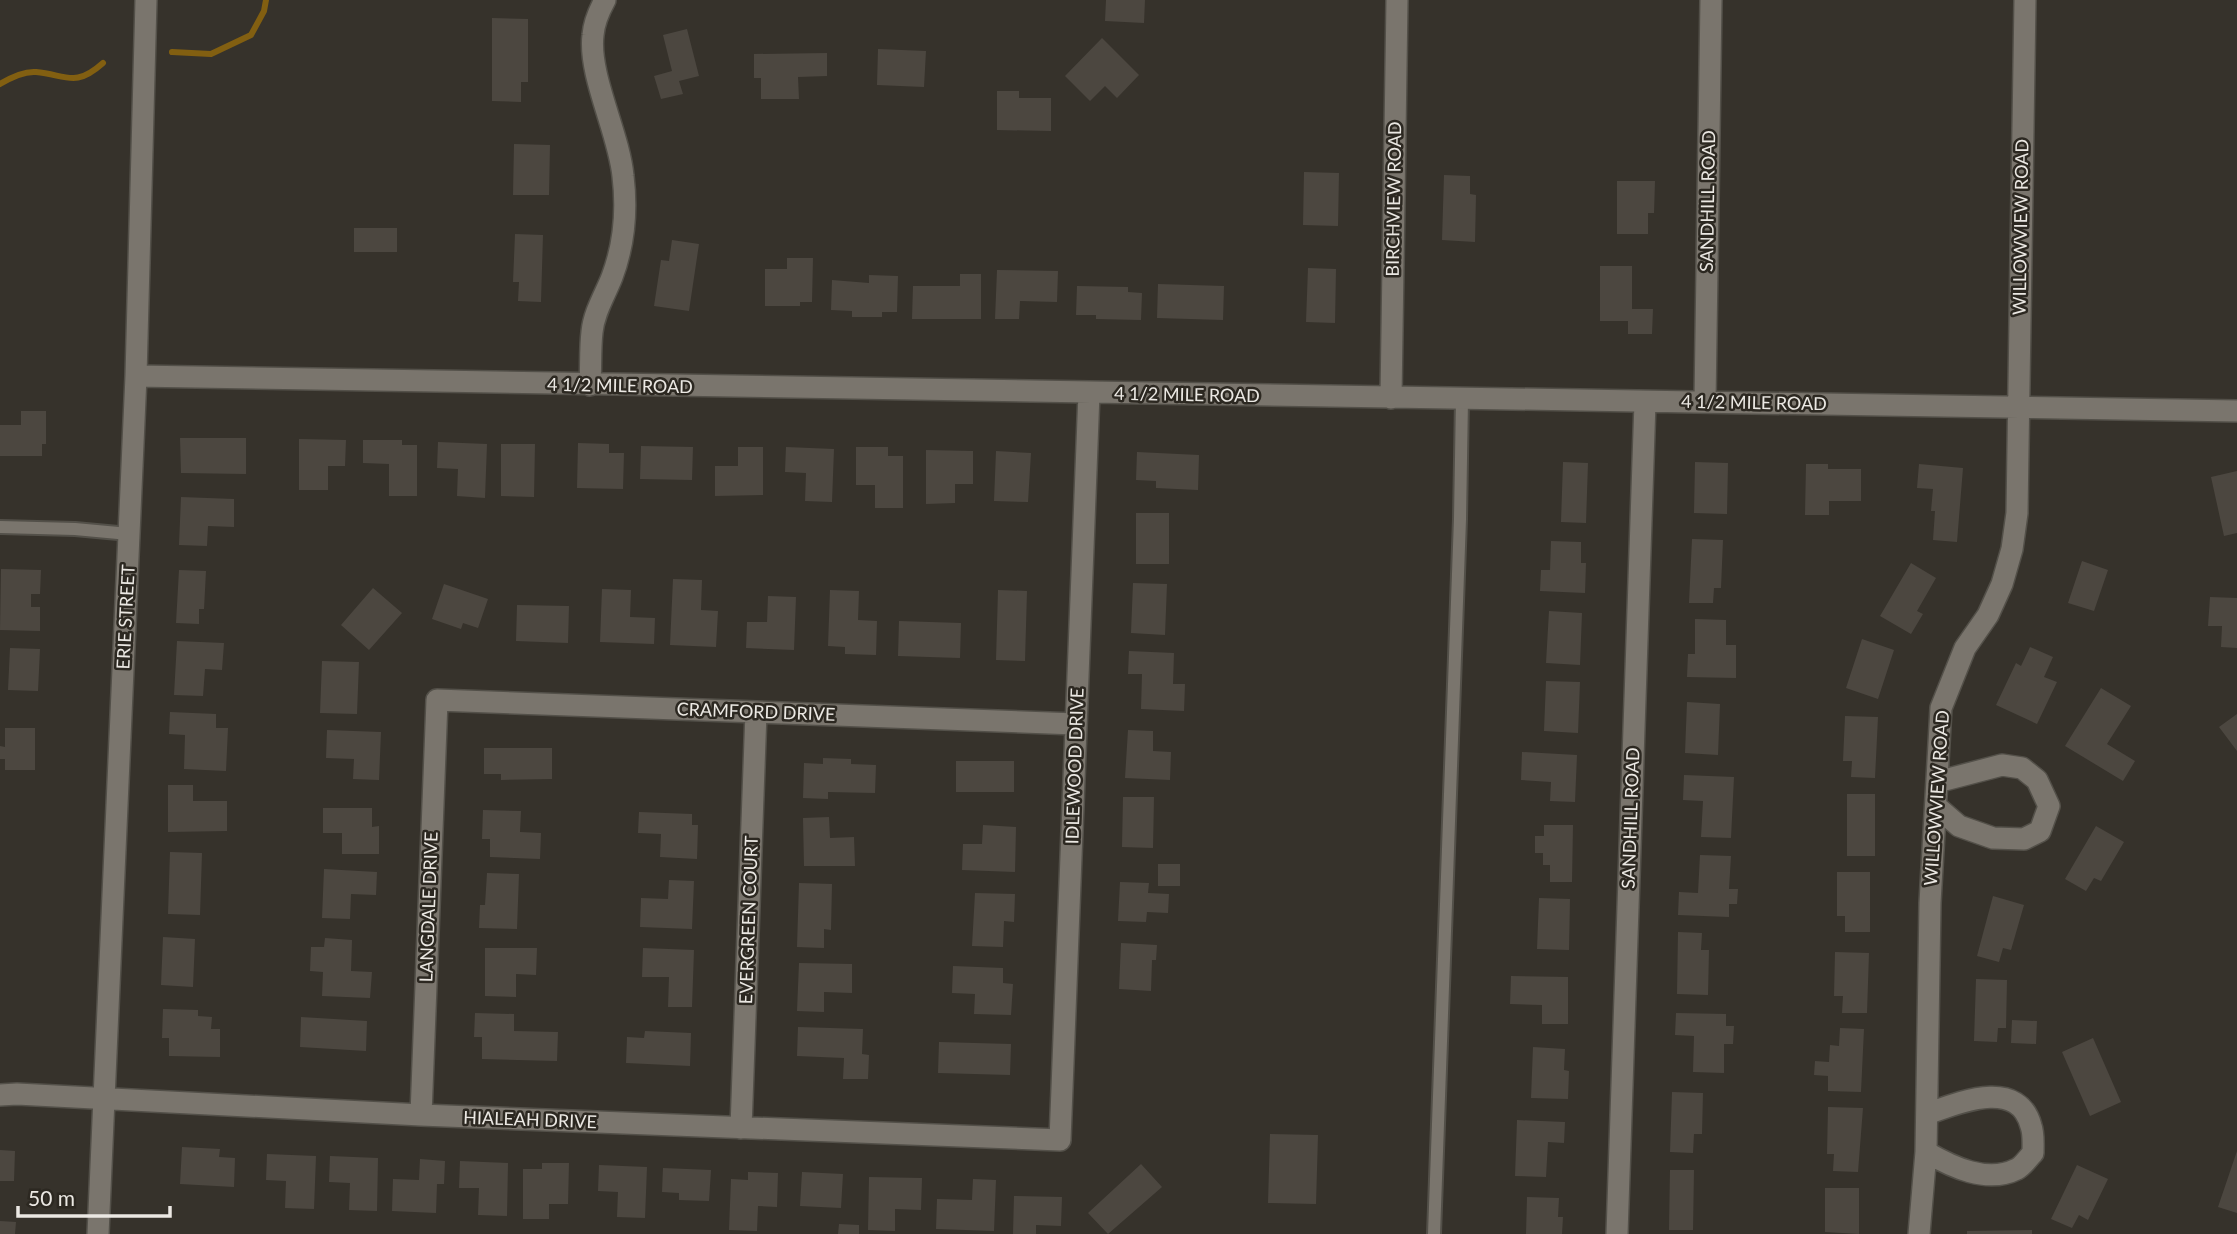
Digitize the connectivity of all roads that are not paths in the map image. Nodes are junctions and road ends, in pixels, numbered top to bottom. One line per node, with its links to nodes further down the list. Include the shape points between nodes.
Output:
1 (146, 0): 6 (street, ERIE STREET)
2 (605, 0): 7 (street, via 593,36 593,58 619,153 625,206 613,274 592,331)
3 (1397, 0): 9 (street, BIRCHVIEW ROAD)
4 (1711, 0): 12 (street, SANDHILL ROAD)
5 (2025, 0): 13 (street, WILLOWVIEW ROAD)
6 (136, 376): 7 (street, 4 1/2 MILE ROAD); 16 (street, ERIE STREET)
7 (590, 385): 8 (street, 4 1/2 MILE ROAD)
8 (1089, 393): 9 (street, 4 1/2 MILE ROAD); 19 (street, IDLEWOOD DRIVE)
9 (1391, 398): 10 (street, 4 1/2 MILE ROAD)
10 (1462, 399): 11 (street, 4 1/2 MILE ROAD); 30 (lane)
11 (1645, 402): 12 (street, 4 1/2 MILE ROAD); 31 (street, SANDHILL ROAD)
12 (1704, 402): 13 (street, 4 1/2 MILE ROAD)
13 (2018, 408): 14 (street, 4 1/2 MILE ROAD); 20 (street, WILLOWVIEW ROAD, via 2012,549 2002,584 1965,648 1941,708)
14 (2237, 411)
15 (0, 527): 16 (lane)
16 (130, 534): 23 (street, ERIE STREET)
17 (436, 699): 18 (street, CRAMFORD DRIVE); 25 (street, LANGDALE DRIVE)
18 (756, 712): 19 (street, CRAMFORD DRIVE); 26 (street, EVERGREEN COURT)
19 (1076, 724): 27 (street, IDLEWOOD DRIVE)
20 (1937, 782): 21 (street, WILLOWVIEW ROAD); 21 (street, via 2002,765 2022,768 2037,780 2049,806 2040,831 2024,839 1993,838 1959,826)
21 (1937, 807): 24 (street, WILLOWVIEW ROAD, via 1930,903)
22 (0, 1095): 23 (street, HIALEAH DRIVE)
23 (104, 1100): 25 (street, HIALEAH DRIVE); 29 (street, ERIE STREET)
24 (1927, 1114): 28 (street, WILLOWVIEW ROAD); 28 (street, via 1991,1096 2012,1101 2026,1112 2033,1153 2019,1169 1998,1175 1950,1166)
25 (421, 1115): 26 (street, HIALEAH DRIVE)
26 (741, 1128): 27 (street, HIALEAH DRIVE)
27 (1060, 1140)
28 (1926, 1152): 32 (street, WILLOWVIEW ROAD)
29 (98, 1234)
30 (1434, 1234)
31 (1617, 1234)
32 (1919, 1234)

